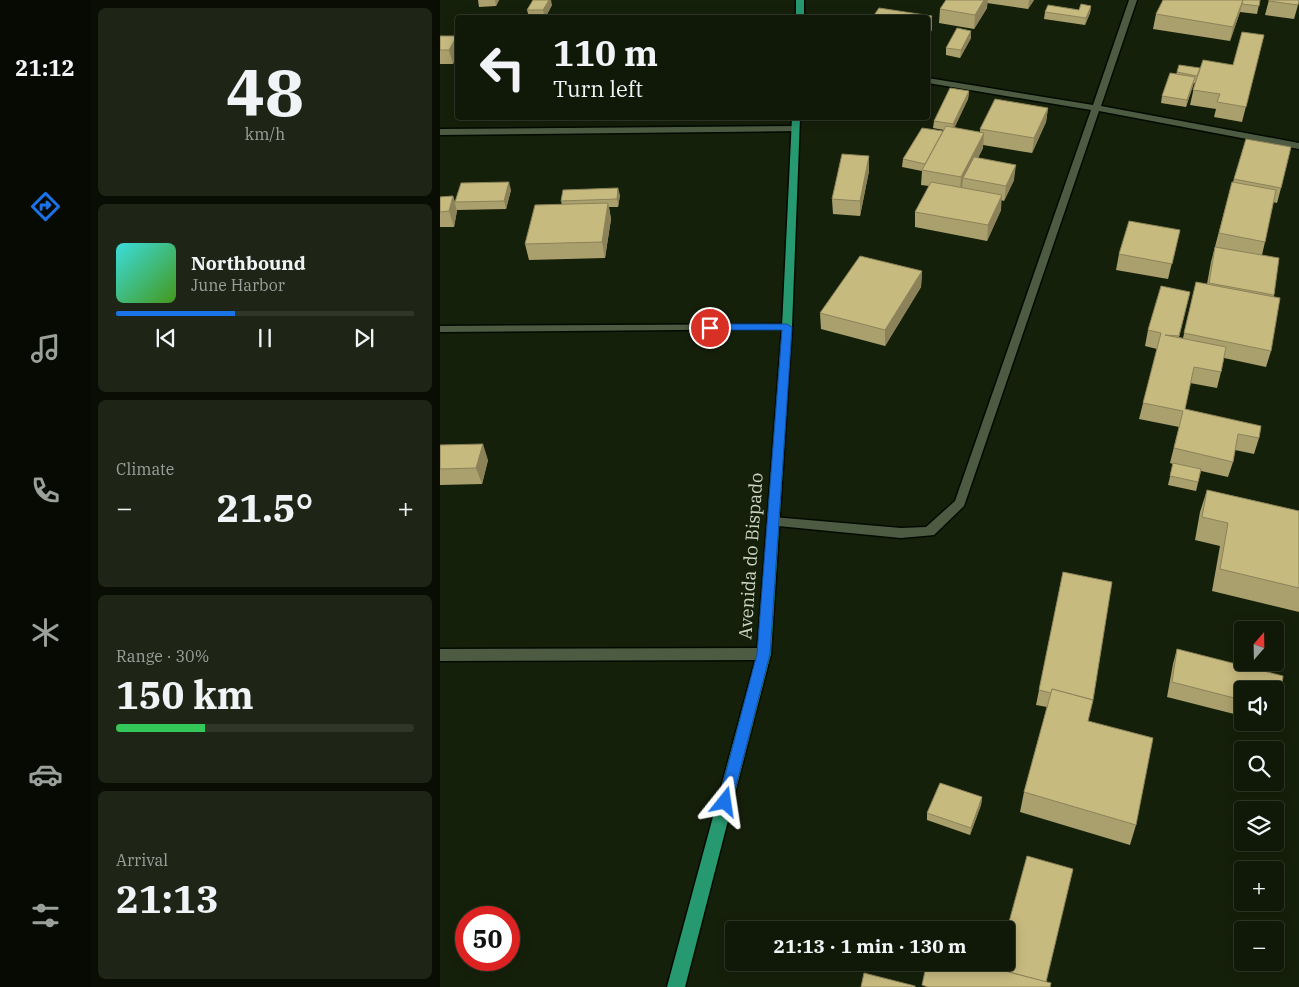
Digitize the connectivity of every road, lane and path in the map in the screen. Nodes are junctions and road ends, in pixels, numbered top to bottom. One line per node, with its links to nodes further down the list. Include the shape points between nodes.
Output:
1 (800, 0): 3 (main road)
2 (1133, 0): 5 (lane)
3 (800, 15)
4 (930, 80): 5 (lane)
5 (1096, 108): 8 (lane); 11 (lane, via 960,503 929,532 901,533)
6 (796, 124): 7 (lane); 9 (main road, Avenida do Bispado)
7 (440, 132)
8 (1299, 146)
9 (787, 327): 10 (lane); 11 (main road, Avenida do Bispado)
10 (440, 329)
11 (773, 522): 12 (main road, Avenida do Bispado)
12 (764, 654): 13 (lane); 14 (main road, Avenida do Bispado)
13 (440, 655)
14 (676, 987)

